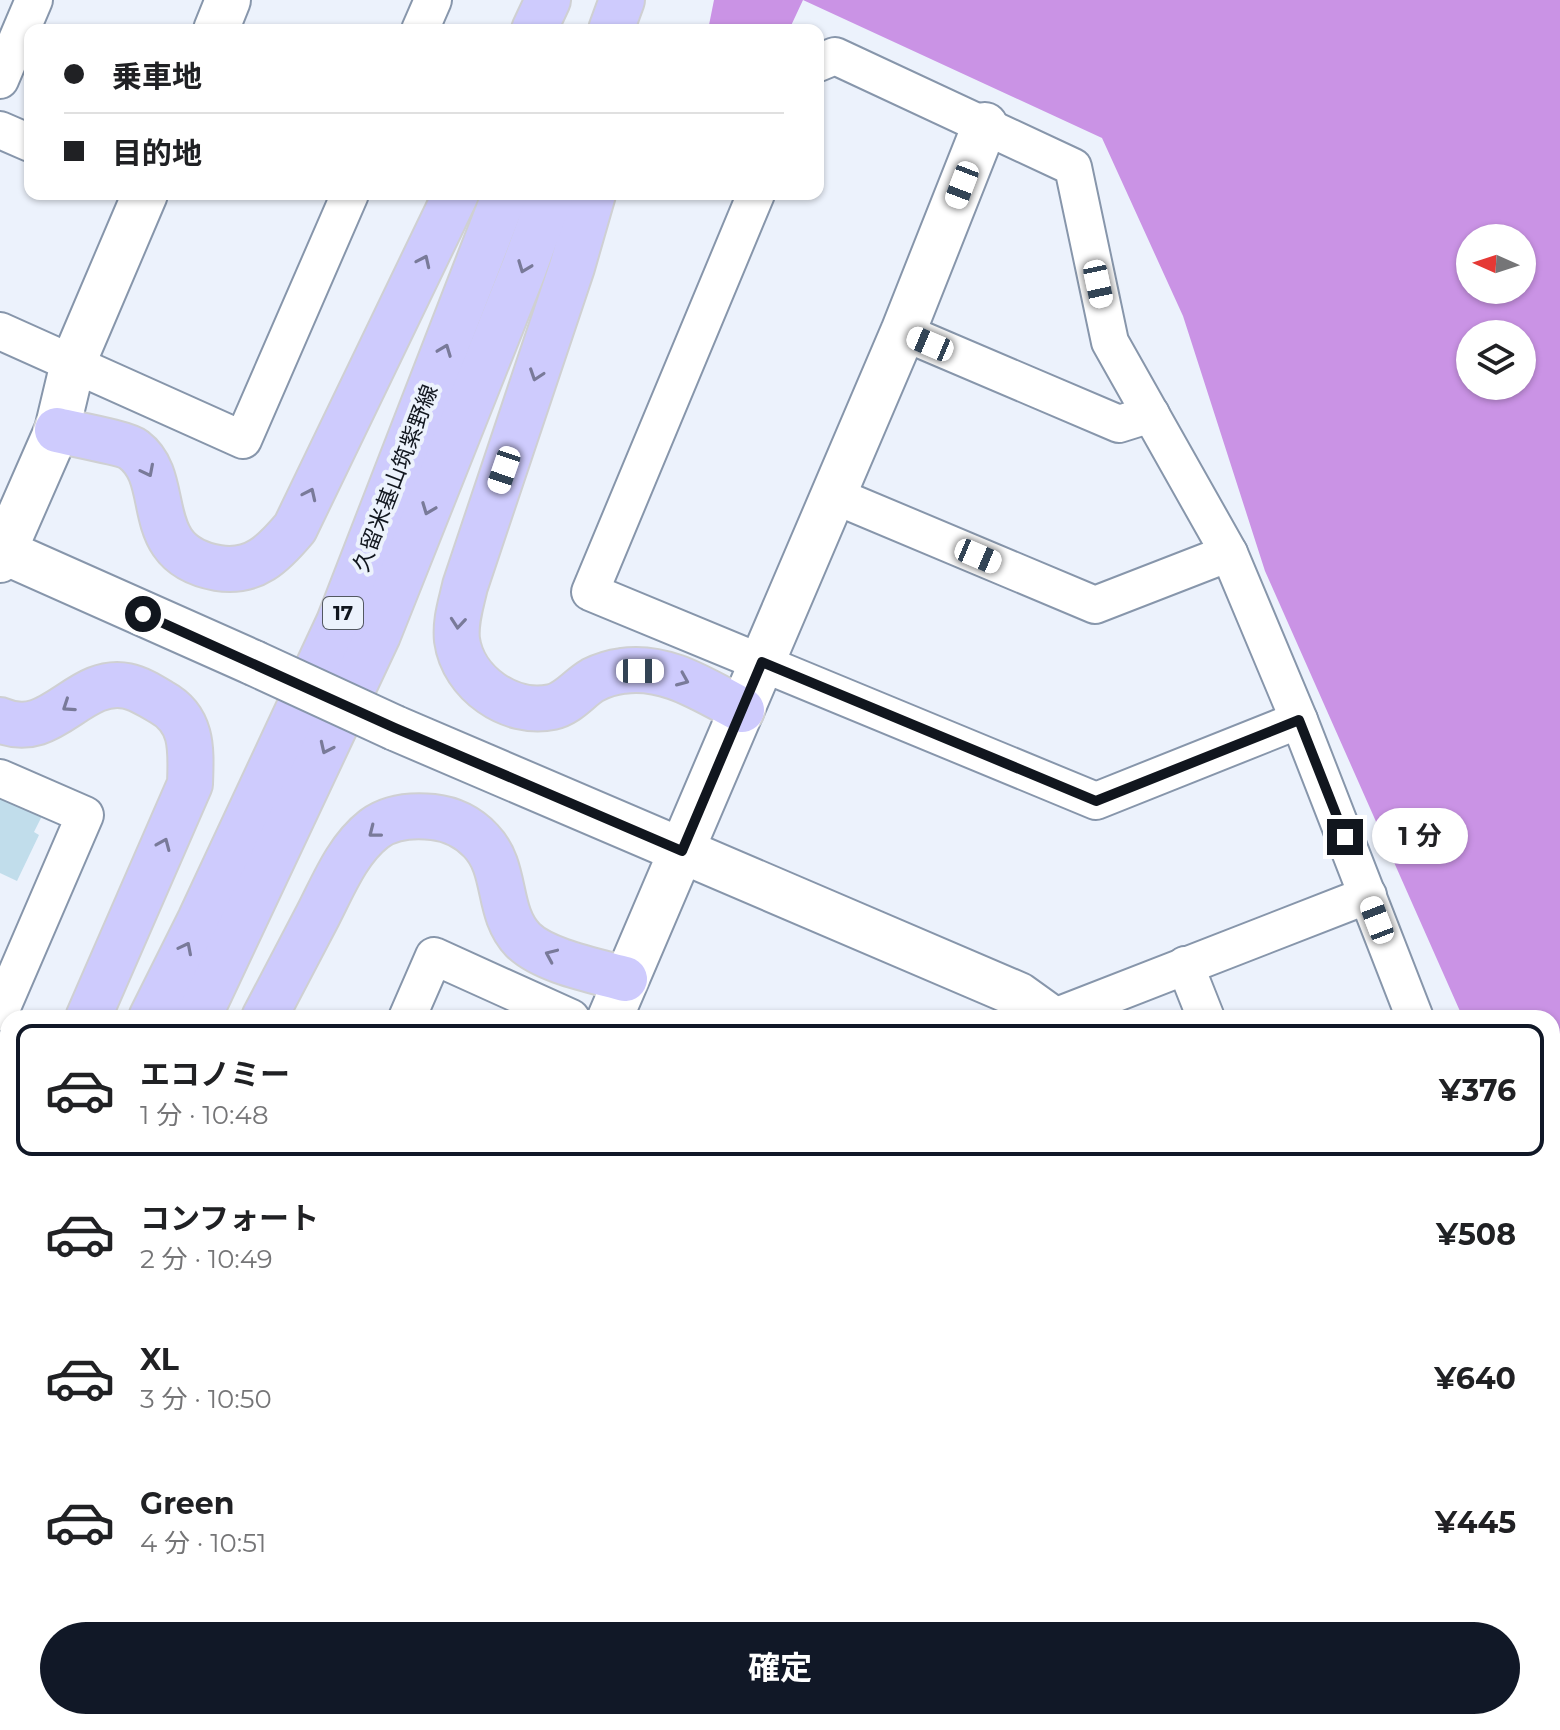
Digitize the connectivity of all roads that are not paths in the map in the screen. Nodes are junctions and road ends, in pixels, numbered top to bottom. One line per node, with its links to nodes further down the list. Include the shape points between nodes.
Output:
1 (34, 0): 15 (street)
2 (228, 0): 8 (street)
3 (433, 0): 9 (street)
4 (548, 0): 10 (main road)
5 (577, 0): 11 (main road)
6 (622, 0): 12 (main road)
7 (647, 0): 13 (main road)
8 (218, 24)
9 (423, 24)
10 (537, 24)
11 (568, 24)
12 (613, 24)
13 (641, 24)
14 (824, 61): 16 (street, via 835,56)
15 (0, 80)
16 (985, 125): 27 (street); 29 (street, via 1073,167 1110,342)
17 (0, 130): 18 (street)
18 (24, 140)
19 (142, 200): 28 (street)
20 (347, 200): 28 (street, via 243,440)
21 (453, 200): 30 (main road, one-way to 21, via 133,449 148,467 170,539 192,558 223,569 258,564 295,528)
22 (503, 200): 45 (main road, 久留米基山筑紫野線 / 17, one-way to 22, via 339,622)
23 (549, 200): 46 (main road, 久留米基山筑紫野線 / 17, one-way to 46, via 378,635)
24 (591, 200): 35 (main road, one-way to 35, via 465,586 456,624 458,645 470,671 504,701 553,707 594,680 623,671 657,671)
25 (753, 200): 34 (street, via 590,592)
26 (0, 331): 28 (street)
27 (903, 332): 29 (street, via 1119,424); 31 (street)
28 (73, 363): 30 (street)
29 (1151, 414): 32 (street)
30 (57, 430): 33 (street)
31 (833, 495): 32 (street, via 1095,605); 34 (street)
32 (1229, 553): 37 (street)
33 (1, 554): 39 (street, bridge)
34 (762, 662): 35 (street); 37 (street, via 1096,801)
35 (742, 710): 39 (street)
36 (0, 720): 44 (main road, one-way to 36, via 190,784 192,746 172,708 127,686 98,689 46,721)
37 (1299, 720): 40 (street)
38 (0, 778): 43 (street, via 85,815)
39 (682, 851): 42 (street); 50 (street, via 1019,995)
40 (1368, 895): 41 (street); 53 (street)
41 (1185, 965): 51 (street); 52 (street)
42 (617, 999): 47 (main road, one-way to 47, via 525,942 508,921 501,880 484,843 467,828 442,818 398,818 375,828 349,855)
43 (1, 1010)
44 (91, 1010)
45 (155, 1010)
46 (202, 1010)
47 (268, 1010)
48 (410, 1010): 49 (street, via 434,956)
49 (553, 1010)
50 (1040, 1010)
51 (1071, 1010)
52 (1203, 1010)
53 (1412, 1010)

